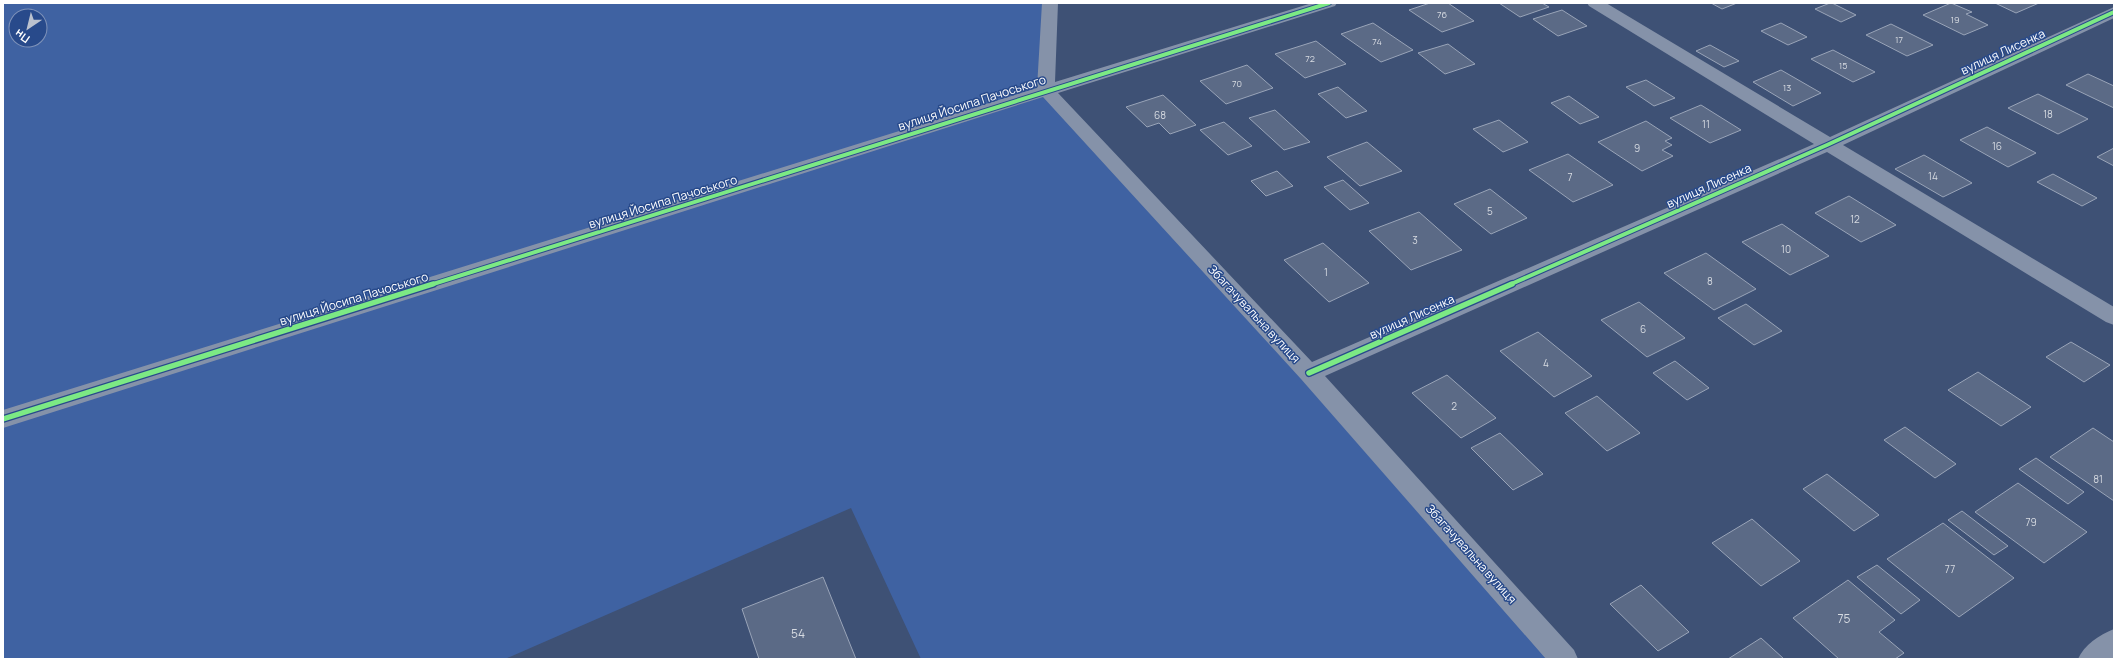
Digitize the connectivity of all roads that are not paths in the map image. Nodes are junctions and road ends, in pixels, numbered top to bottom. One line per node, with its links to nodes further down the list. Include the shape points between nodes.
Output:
1 (1050, 3): 5 (street)
2 (1329, 3): 5 (street, вулиця Йосипа Пачоського)
3 (1594, 3): 6 (street)
4 (2114, 12): 6 (street, вулиця Лисенка)
5 (1046, 90): 8 (street, Збагачувальна вулиця); 9 (street, вулиця Йосипа Пачоського)
6 (1827, 145): 7 (street); 8 (street, вулиця Лисенка)
7 (2114, 317)
8 (1309, 373): 11 (street, Збагачувальна вулиця)
9 (3, 419)
10 (2114, 642): 12 (street)
11 (1564, 659)
12 (2092, 659)

